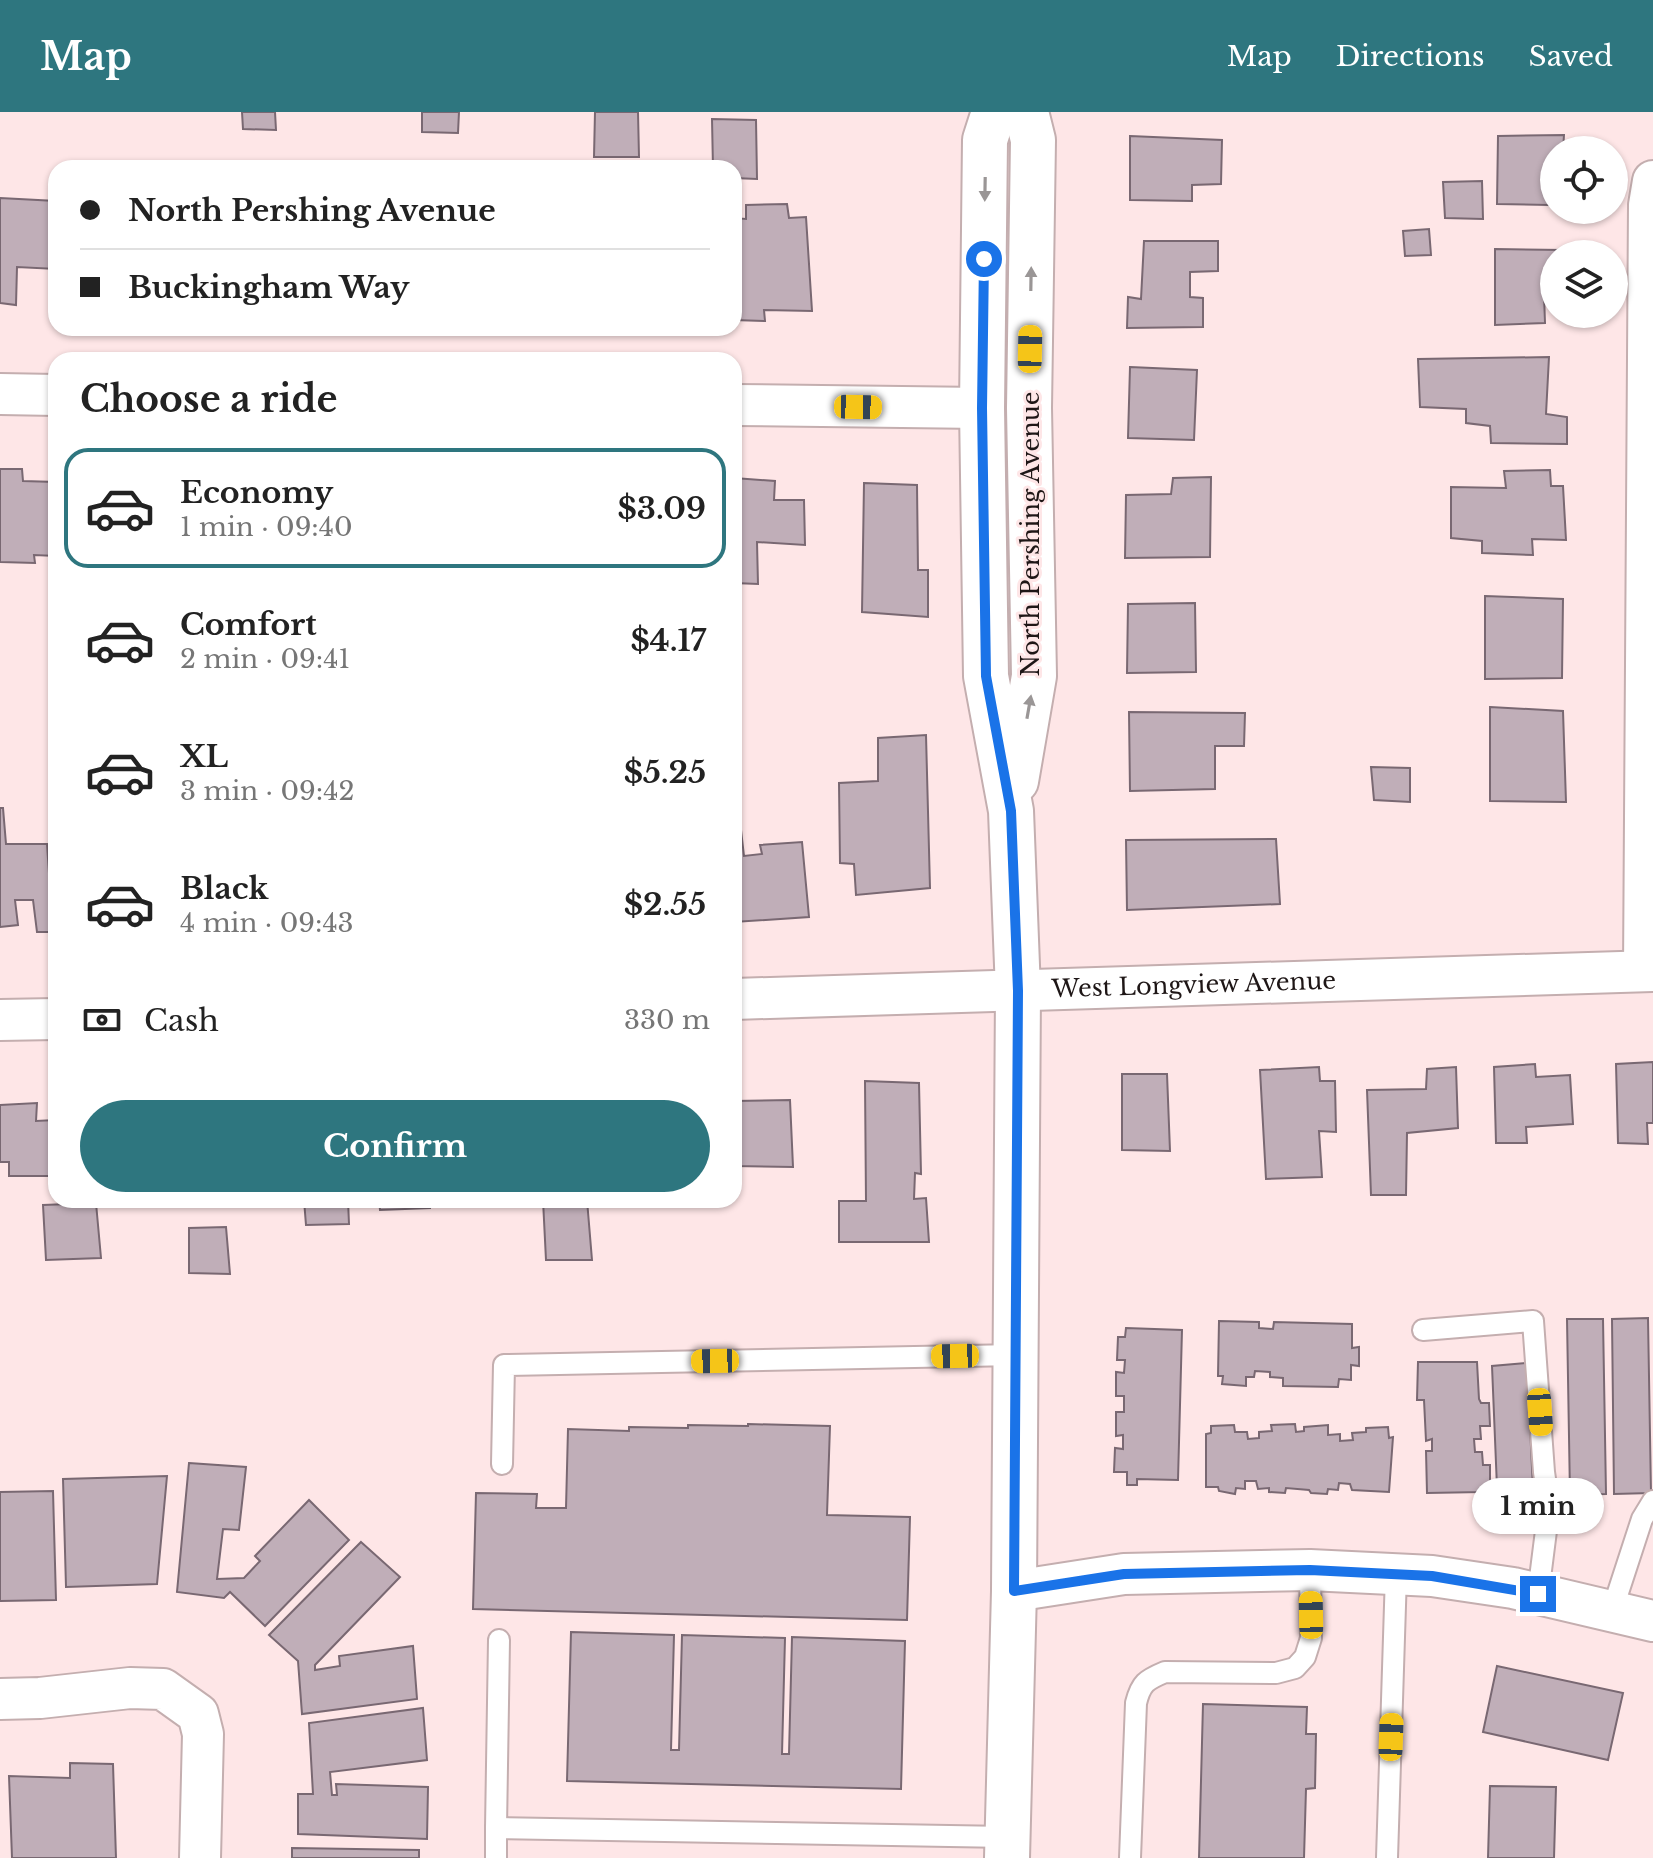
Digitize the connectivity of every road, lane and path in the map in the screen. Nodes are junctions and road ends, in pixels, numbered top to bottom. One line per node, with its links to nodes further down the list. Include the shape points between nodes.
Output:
1 (994, 112): 7 (main road, North Pershing Avenue, one-way to 7, via 985,140)
2 (1026, 112): 8 (main road, North Pershing Avenue, one-way to 2, via 1034,676 1029,408 1033,140)
3 (1653, 181): 9 (street)
4 (0, 394): 5 (street)
5 (48, 395)
6 (742, 405): 7 (street)
7 (982, 408): 8 (main road, North Pershing Avenue, via 986,676)
8 (1011, 811): 10 (main road, North Pershing Avenue)
9 (1649, 971): 10 (street, West Longview Avenue)
10 (1018, 991): 11 (street, West Longview Avenue); 15 (main road, North Pershing Avenue)
11 (742, 999)
12 (48, 1019): 13 (street)
13 (0, 1020)
14 (1423, 1330): 21 (lane, via 1533,1321 1549,1507)
15 (1016, 1355): 16 (lane, via 504,1365); 20 (main road, North Pershing Avenue)
16 (502, 1464)
17 (1653, 1501): 22 (lane, via 1642,1519)
18 (1310, 1570): 19 (street); 20 (street, via 1124,1574); 30 (lane, via 1311,1638 1295,1668 1276,1673 1165,1672 1140,1688)
19 (1396, 1574): 21 (street); 31 (lane)
20 (1014, 1591): 27 (main road, North Pershing Avenue)
21 (1538, 1594): 22 (street)
22 (1612, 1611): 23 (street)
23 (1653, 1621)
24 (499, 1640): 26 (lane)
25 (0, 1699): 28 (street, via 163,1689 198,1714 203,1734)
26 (496, 1828): 27 (lane); 29 (lane)
27 (1007, 1847)
28 (200, 1858)
29 (496, 1858)
30 (1130, 1858)
31 (1387, 1858)

